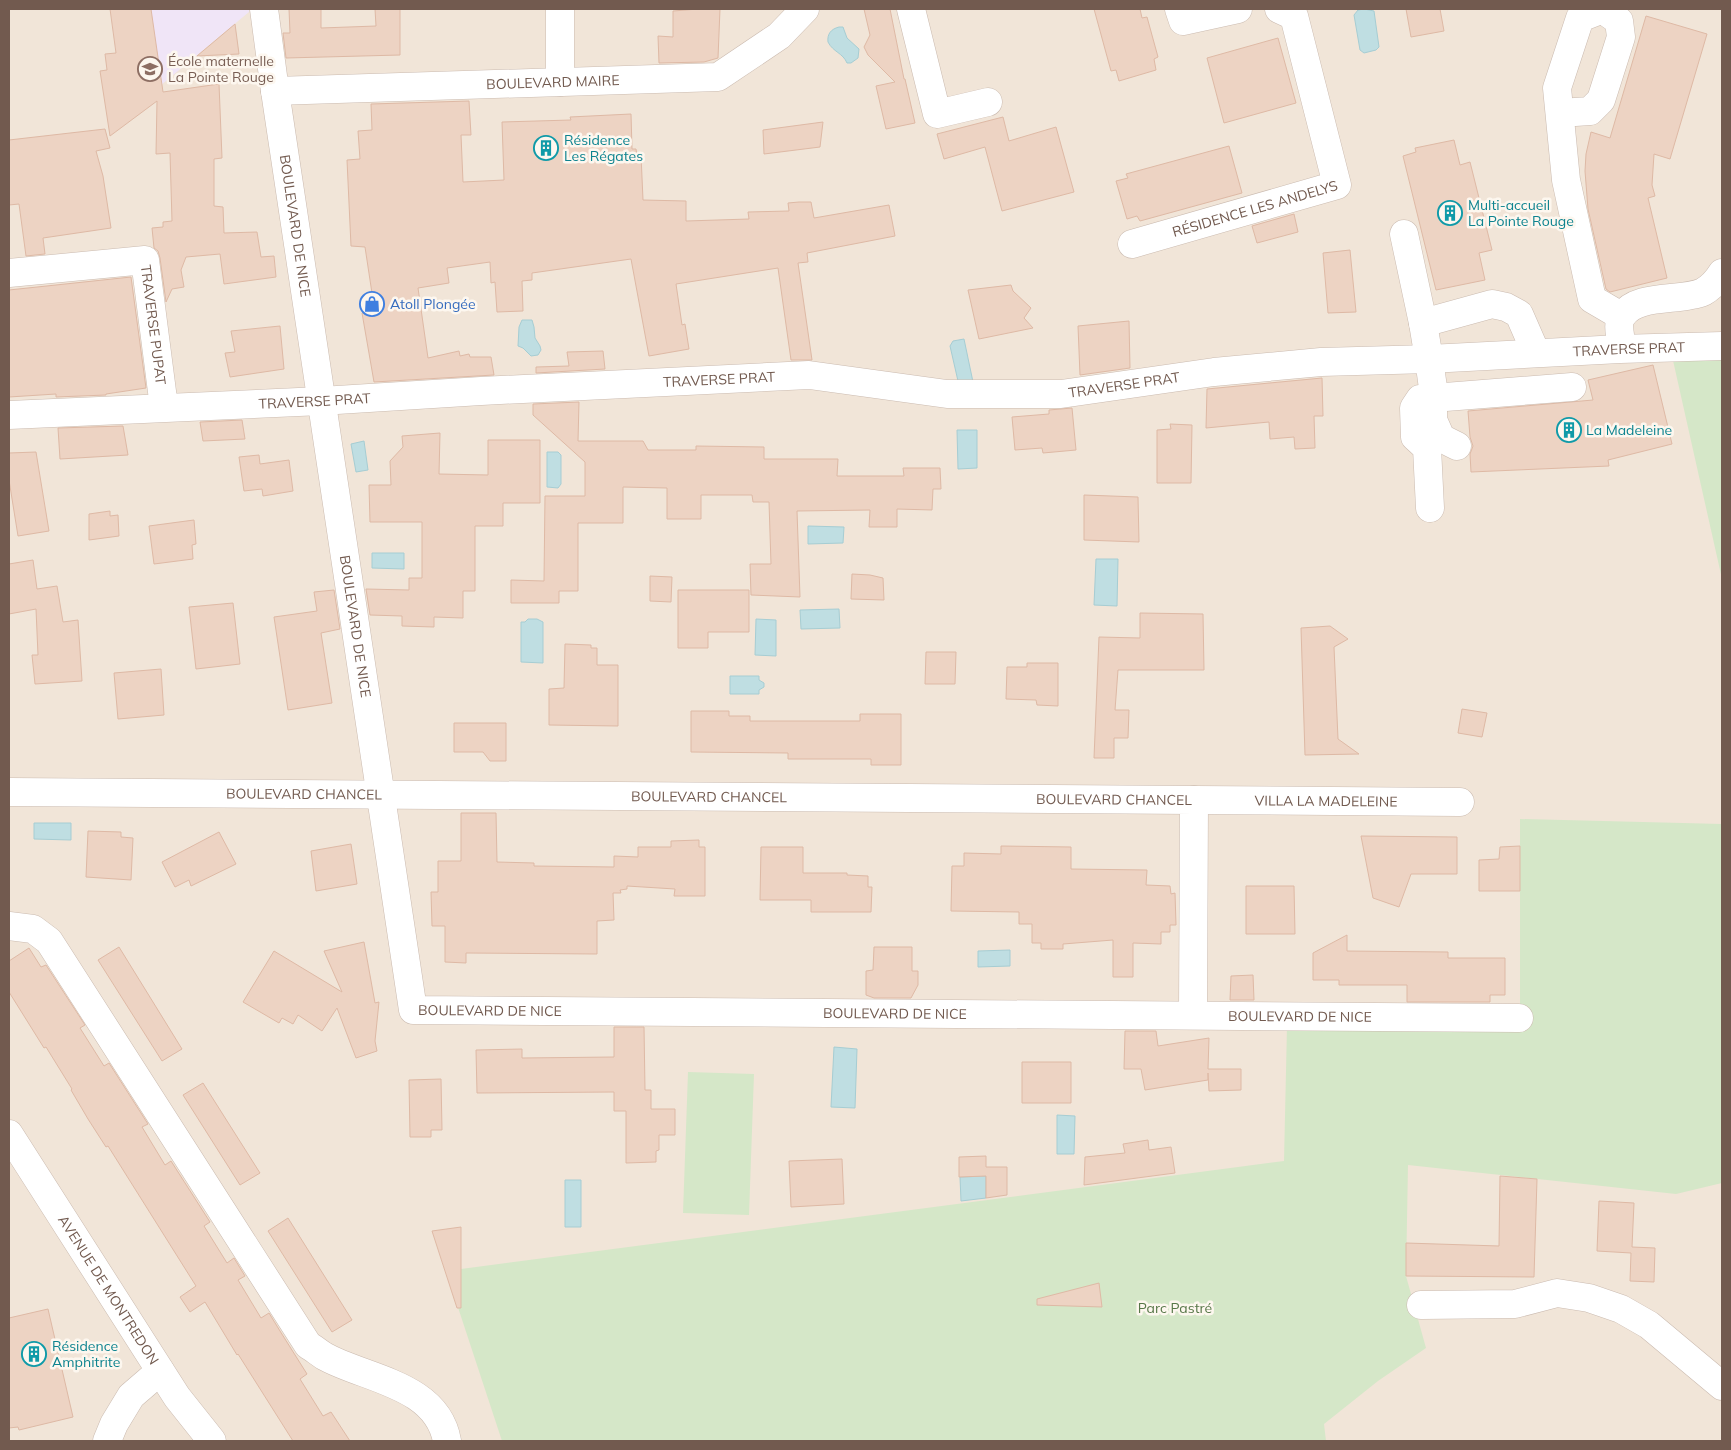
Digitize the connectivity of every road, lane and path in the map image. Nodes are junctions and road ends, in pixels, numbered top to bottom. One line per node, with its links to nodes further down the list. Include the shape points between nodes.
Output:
1 (264, 9): 10 (street, BOULEVARD DE NICE)
2 (560, 9): 9 (street)
3 (804, 9): 9 (street, BOULEVARD MAIRE, via 779,36 718,77)
4 (911, 9): 11 (street, via 937,114)
5 (1179, 9): 6 (street, via 1183,21)
6 (1238, 9)
7 (1279, 9): 14 (street, RÉSIDENCE LES ANDELYS, via 1294,16 1337,184)
8 (1602, 9): 12 (street, via 1580,18 1557,88); 12 (street, via 1619,21 1622,36 1601,100 1590,111)
9 (560, 82): 10 (street, BOULEVARD MAIRE)
10 (275, 91): 25 (street, BOULEVARD DE NICE)
11 (988, 102)
12 (1560, 113): 17 (street, via 1566,180 1592,299)
13 (1404, 234): 18 (street)
14 (1132, 244)
15 (9, 273): 26 (street, TRAVERSE PUPAT, via 145,260)
16 (1722, 273): 17 (street, via 1716,283 1702,292 1634,304)
17 (1621, 316): 20 (street)
18 (1423, 323): 21 (street, via 1492,304 1506,306 1519,314); 22 (street)
19 (1722, 346): 20 (street, TRAVERSE PRAT)
20 (1620, 349): 21 (street, TRAVERSE PRAT)
21 (1536, 353): 22 (street, TRAVERSE PRAT)
22 (1428, 359): 24 (street); 25 (street, TRAVERSE PRAT, via 1321,362 1214,372 1061,394 947,394 809,375)
23 (1572, 387): 24 (street)
24 (1433, 398): 28 (street, via 1433,420 1441,438); 29 (street, via 1420,399 1414,408 1415,437 1427,448)
25 (321, 401): 26 (street, TRAVERSE PRAT); 31 (street, BOULEVARD DE NICE)
26 (164, 407): 27 (street, TRAVERSE PRAT)
27 (9, 414)
28 (1457, 446)
29 (1430, 508)
30 (9, 792): 31 (street, BOULEVARD CHANCEL)
31 (381, 794): 32 (street, BOULEVARD CHANCEL); 35 (street, BOULEVARD DE NICE, via 413,1010)
32 (1194, 800): 33 (street, VILLA LA MADELEINE); 35 (street, BOULEVARD CHANCEL)
33 (1460, 802)
34 (9, 926): 43 (street, via 33,930 49,942 308,1344 324,1356 401,1387 420,1399 445,1430)
35 (1193, 1014): 36 (street, BOULEVARD DE NICE)
36 (1518, 1018)
37 (9, 1134): 39 (street, AVENUE DE MONTREDON)
38 (1421, 1305): 40 (street, via 1516,1304 1557,1293 1590,1298 1621,1309 1649,1325)
39 (160, 1371): 41 (street, via 131,1396); 42 (street, AVENUE DE MONTREDON, via 176,1397)
40 (1722, 1386)
41 (107, 1441)
42 (212, 1441)
43 (447, 1441)

